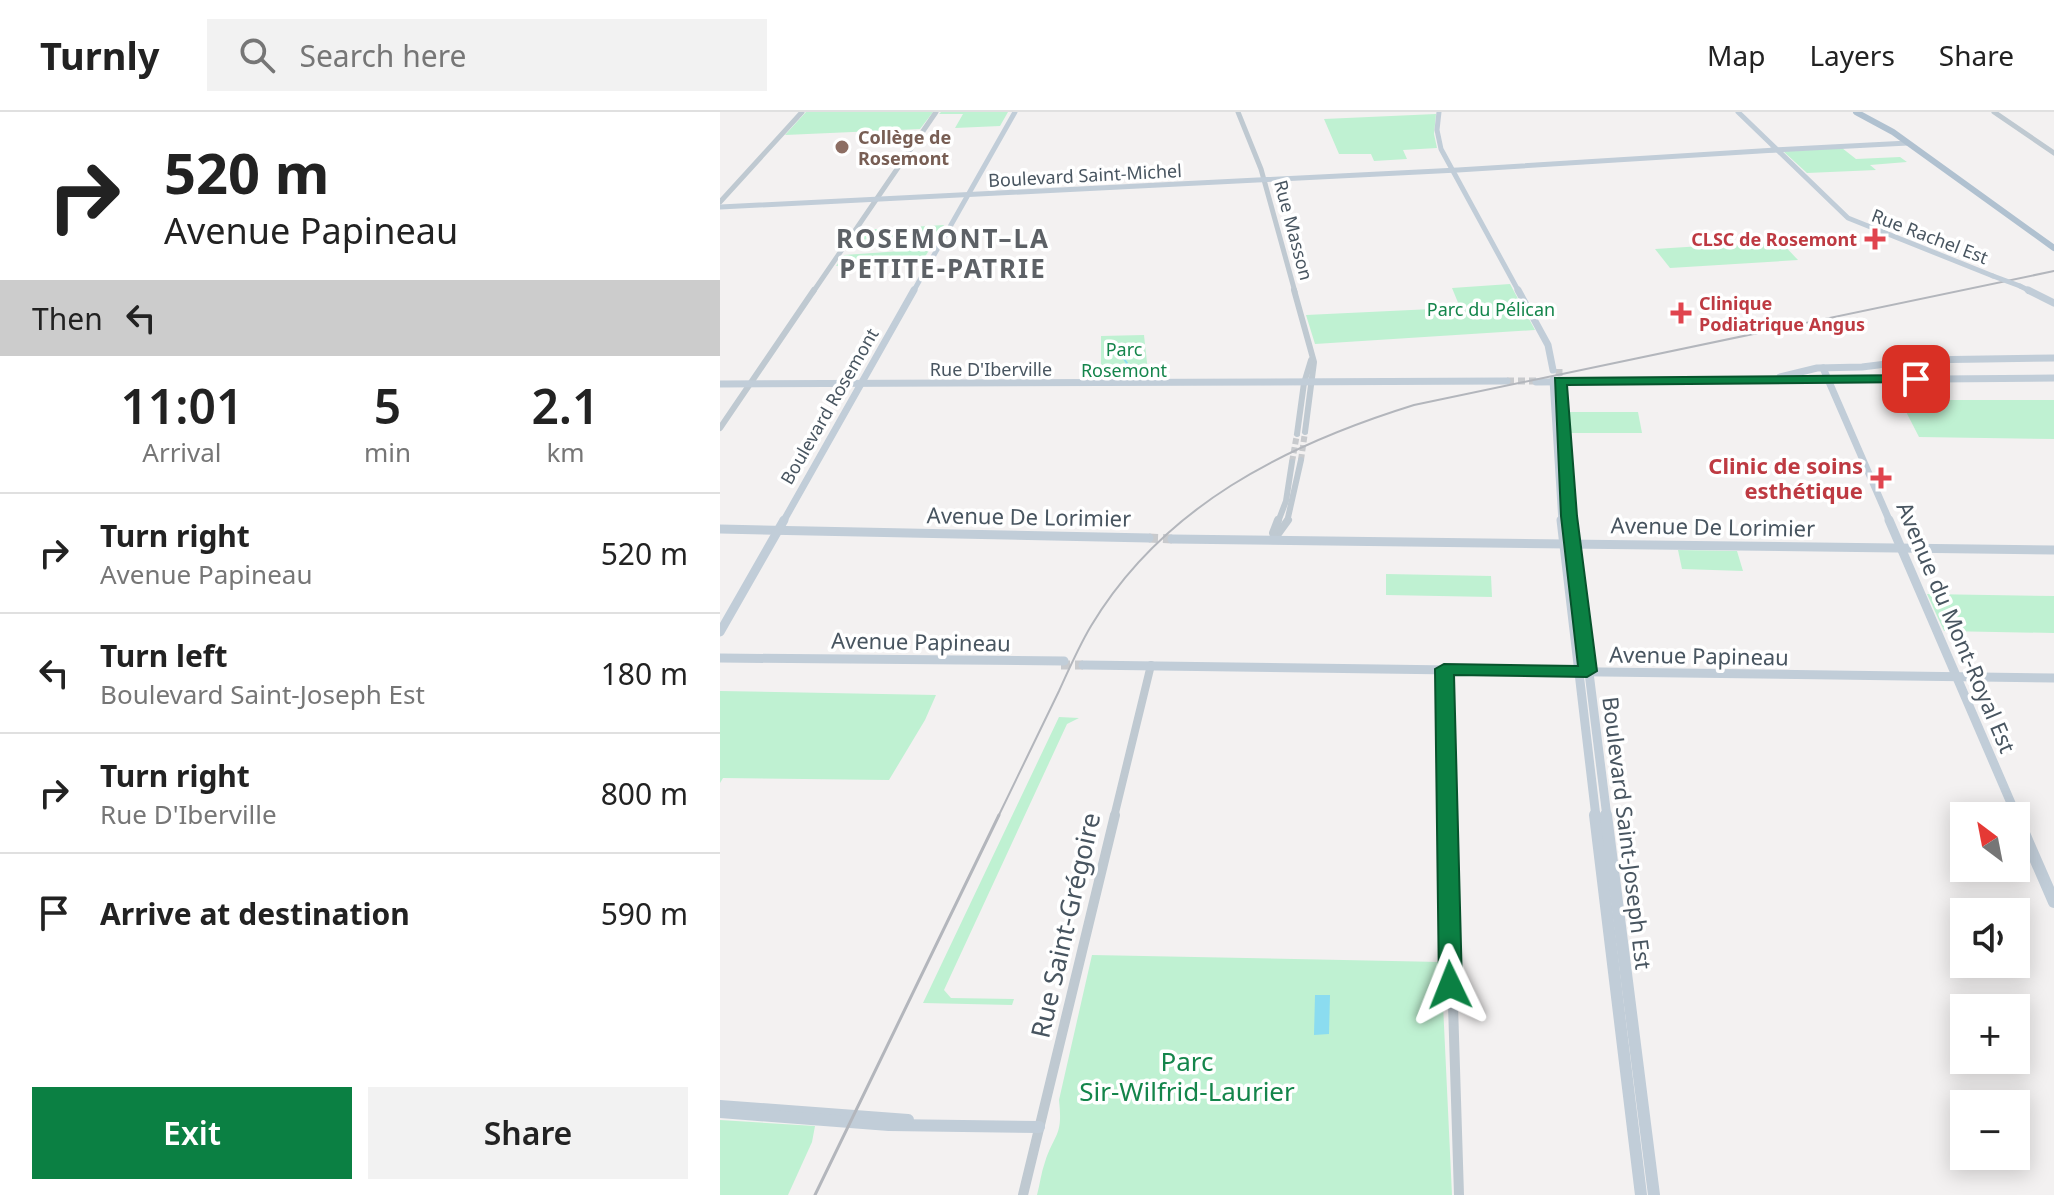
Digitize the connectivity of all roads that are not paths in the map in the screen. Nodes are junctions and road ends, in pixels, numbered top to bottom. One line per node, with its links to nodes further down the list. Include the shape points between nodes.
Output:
1 (802, 112): 16 (street)
2 (936, 112): 15 (street)
3 (1012, 112): 14 (main road, Boulevard Rosemont)
4 (1238, 112): 13 (street, Rue Masson)
5 (1442, 112): 12 (main road, Boulevard Saint-Joseph Est, via 1442,138)
6 (1738, 112): 10 (main road, Rue Rachel Est)
7 (1856, 112): 9 (main road)
8 (1994, 112): 11 (street)
9 (1908, 143): 10 (main road, Boulevard Saint-Michel); 17 (main road)
10 (1777, 150): 12 (main road, Boulevard Saint-Michel); 18 (main road, Rue Rachel Est, bridge, via 1848,218)
11 (2054, 153)
12 (1456, 169): 13 (main road, Boulevard Saint-Michel); 21 (main road, Boulevard Saint-Joseph Est, via 1542,333)
13 (1264, 180): 14 (main road, Boulevard Saint-Michel); 27 (street, Rue Masson, via 1312,359)
14 (966, 195): 15 (main road, Boulevard Saint-Michel); 30 (main road, Boulevard Rosemont)
15 (877, 198): 16 (main road, Boulevard Saint-Michel); 29 (street)
16 (720, 204)
17 (2054, 248)
18 (2054, 303)
19 (2054, 358): 20 (main road)
20 (1823, 368): 23 (main road); 24 (main road, Avenue du Mont-Royal Est)
21 (1556, 377): 23 (main road); 25 (main road); 39 (main road, Boulevard Saint-Joseph Est)
22 (2054, 378): 24 (main road)
23 (1749, 380): 24 (main road)
24 (1830, 380): 40 (main road, Avenue du Mont-Royal Est)
25 (1539, 381)
26 (1505, 382): 27 (main road, Rue D'Iberville)
27 (1308, 383): 30 (main road, Rue D'Iberville); 32 (street, Rue Masson)
28 (720, 384): 29 (main road, Rue D'Iberville)
29 (750, 384): 30 (main road, Rue D'Iberville); 31 (street)
30 (859, 385): 35 (main road, Boulevard Rosemont)
31 (720, 428)
32 (1301, 433)
33 (1297, 461): 38 (street)
34 (720, 529): 35 (main road, Avenue De Lorimier)
35 (777, 530): 36 (main road, Avenue De Lorimier); 42 (main road, Boulevard Rosemont)
36 (1151, 537)
37 (1172, 537): 38 (main road, Avenue De Lorimier)
38 (1275, 538): 39 (main road, Avenue De Lorimier)
39 (1567, 542): 40 (main road, Avenue De Lorimier); 48 (main road, Boulevard Saint-Joseph Est)
40 (1901, 547): 41 (main road, Avenue De Lorimier); 49 (main road, Avenue du Mont-Royal Est)
41 (2054, 550)
42 (720, 632)
43 (720, 658): 44 (main road, Avenue Papineau)
44 (1062, 663)
45 (1084, 664): 46 (main road, Avenue Papineau)
46 (1151, 665): 47 (main road, Avenue Papineau); 53 (street, Rue Saint-Grégoire)
47 (1444, 669): 48 (main road, Avenue Papineau); 55 (street)
48 (1583, 671): 49 (main road, Avenue Papineau); 56 (main road, Boulevard Saint-Joseph Est); 57 (main road, Boulevard Saint-Joseph Est)
49 (1956, 677): 50 (main road, Avenue Papineau); 51 (main road, Avenue du Mont-Royal Est)
50 (2054, 678)
51 (2054, 902)
52 (720, 1109): 53 (main road, via 889,1125)
53 (1039, 1127): 54 (street, Rue Saint-Grégoire)
54 (1023, 1195)
55 (1459, 1195)
56 (1641, 1195)
57 (1654, 1195)

